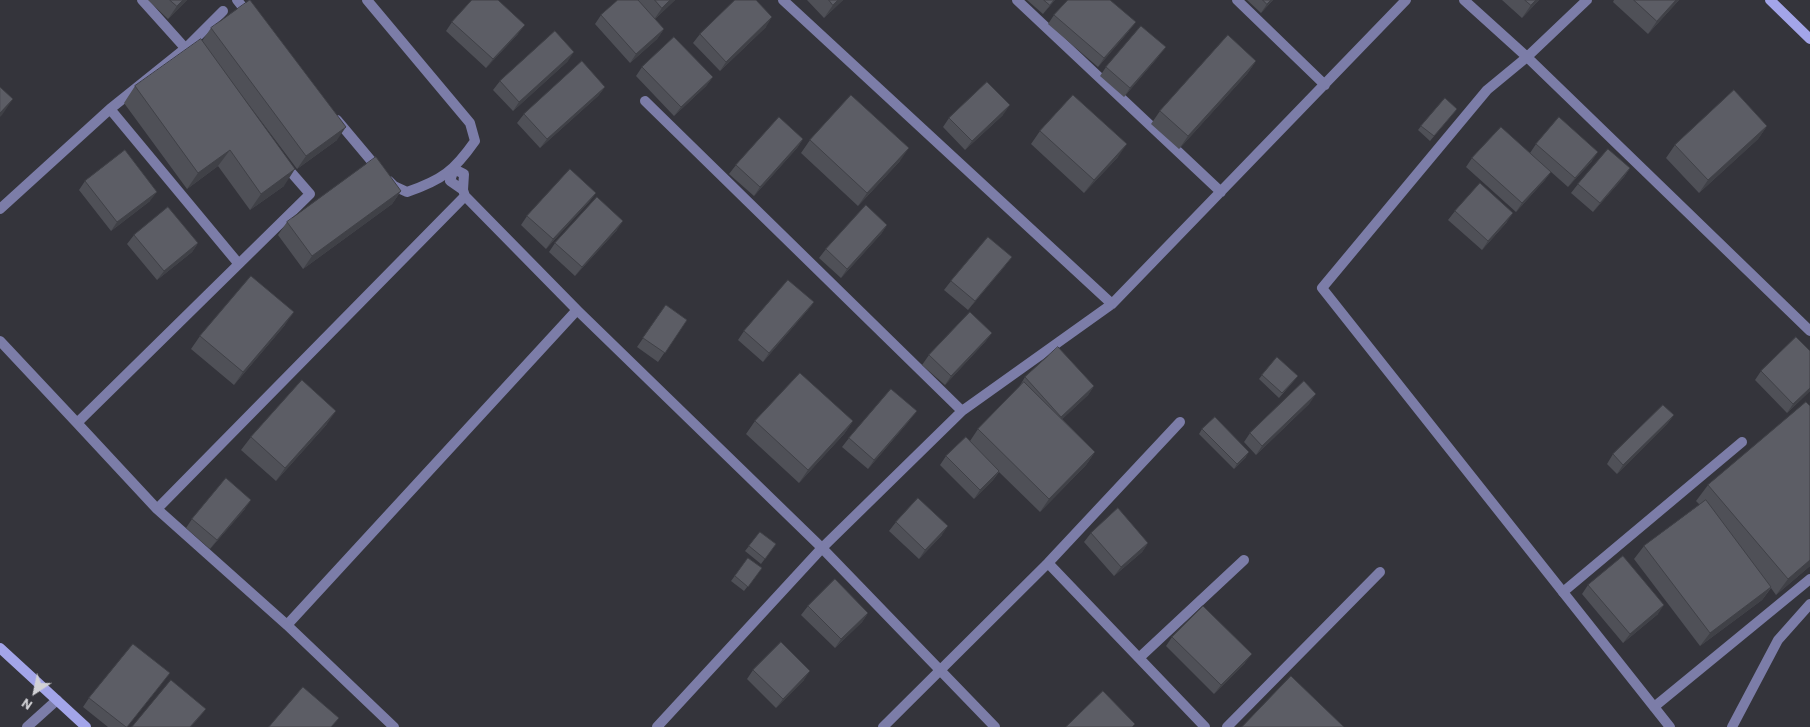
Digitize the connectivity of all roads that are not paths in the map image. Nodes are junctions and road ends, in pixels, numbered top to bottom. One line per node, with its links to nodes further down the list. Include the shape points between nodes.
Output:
1 (142, 0): 14 (street)
2 (237, 0): 12 (street)
3 (368, 0): 22 (street, via 470,123 475,141)
4 (783, 0): 27 (street)
5 (1017, 0): 23 (street)
6 (1237, 0): 17 (street)
7 (1406, 0): 17 (street)
8 (1464, 0): 15 (street)
9 (1587, 0): 15 (street)
10 (1770, 0): 13 (street)
11 (223, 11): 14 (street)
12 (256, 23)
13 (1810, 39)
14 (186, 48): 16 (street); 19 (street)
15 (1527, 57): 29 (street); 41 (street, via 1487,90 1322,288)
16 (205, 70)
17 (1325, 86): 23 (street)
18 (645, 101): 31 (street)
19 (110, 108): 25 (street); 26 (street)
20 (332, 113): 22 (street, via 382,174 394,186 407,192)
21 (279, 158): 26 (street, via 310,194)
22 (454, 169): 24 (street, via 464,174)
23 (1221, 192): 27 (street)
24 (464, 193): 28 (street); 35 (street)
25 (0, 209)
26 (238, 264): 33 (street)
27 (1112, 304): 31 (street)
28 (577, 310): 36 (street); 43 (street)
29 (1810, 331)
30 (0, 341): 33 (street)
31 (962, 411): 36 (street)
32 (1180, 422): 38 (street)
33 (76, 423): 35 (street)
34 (1742, 442): 41 (street)
35 (158, 509): 43 (street)
36 (822, 548): 46 (street); 52 (street)
37 (1244, 560): 45 (street)
38 (1048, 563): 45 (street); 46 (street)
39 (1380, 572): 56 (street)
40 (1810, 579): 48 (street)
41 (1564, 592): 48 (street)
42 (1810, 604): 58 (street, via 1778,640)
43 (287, 625): 51 (street)
44 (0, 648): 47 (street)
45 (1139, 658): 55 (street)
46 (940, 669): 53 (street); 54 (street)
47 (57, 700): 49 (street); 50 (street)
48 (1654, 707): 57 (street)
49 (26, 727)
50 (86, 727)
51 (394, 727)
52 (658, 727)
53 (883, 727)
54 (995, 727)
55 (1205, 727)
56 (1227, 727)
57 (1670, 727)
58 (1732, 727)

